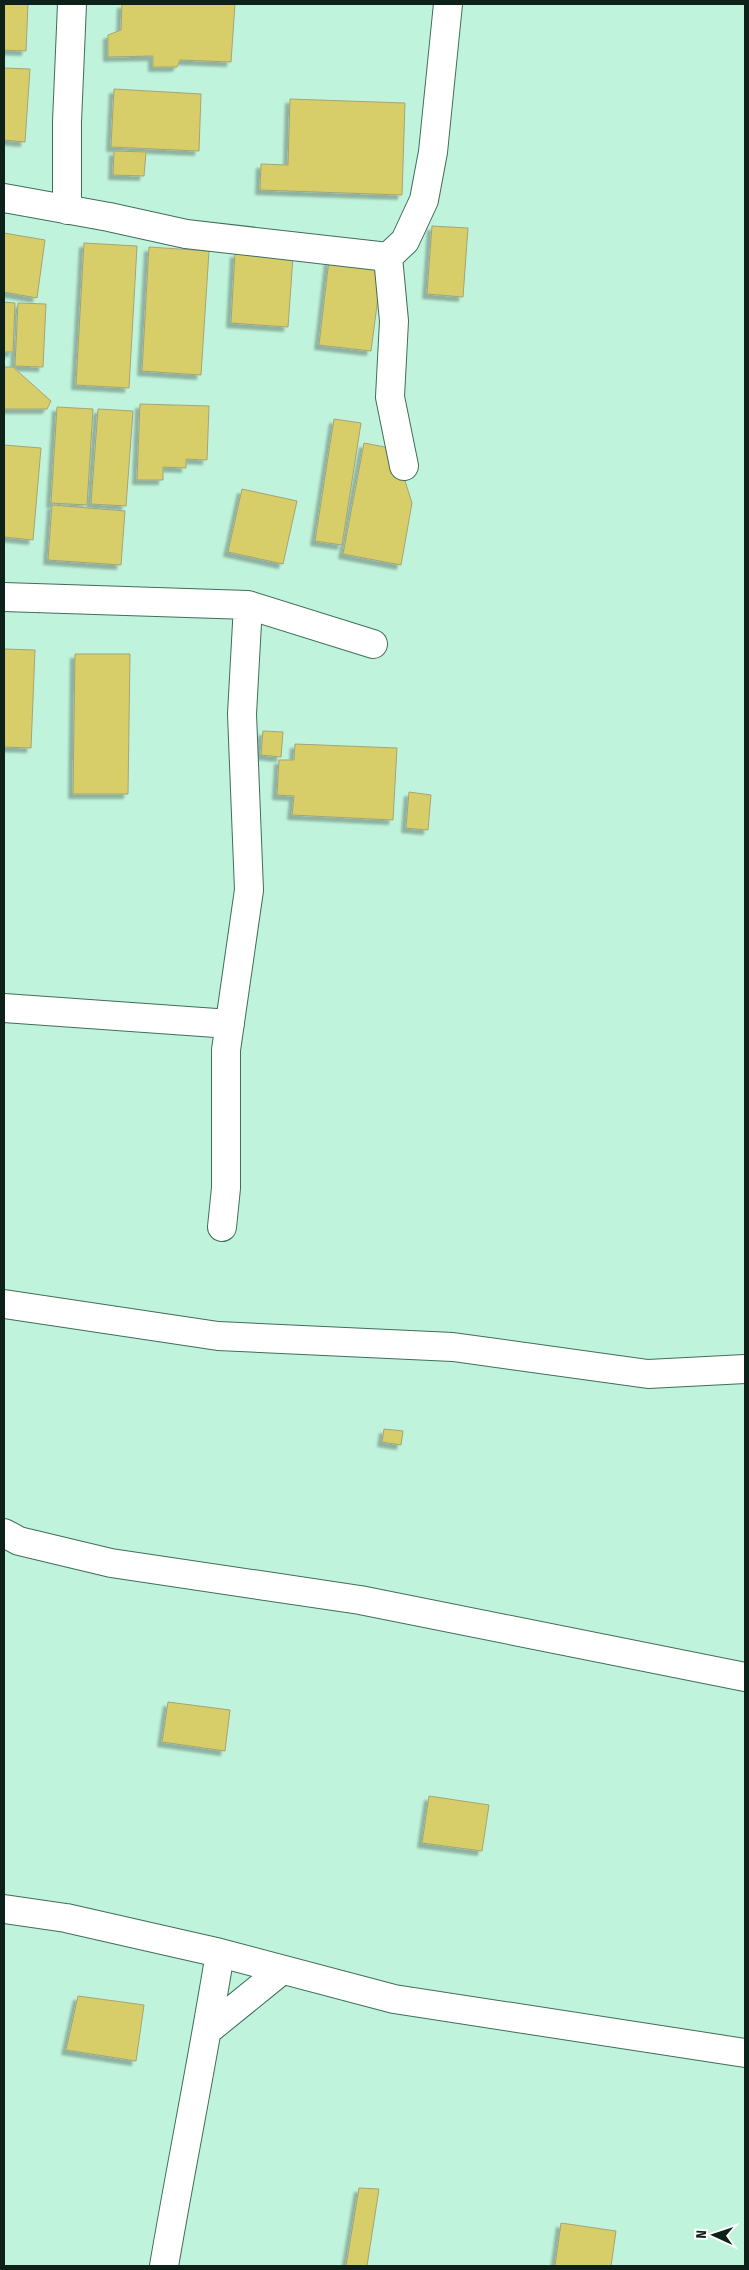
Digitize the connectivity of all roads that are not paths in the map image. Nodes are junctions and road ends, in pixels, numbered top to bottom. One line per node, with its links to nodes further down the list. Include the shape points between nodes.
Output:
1 (72, 4): 4 (street)
2 (448, 4): 5 (street, via 433,152 424,200 405,241)
3 (4, 198): 4 (street)
4 (67, 210): 5 (street, via 186,234)
5 (388, 257): 6 (street, via 394,321 390,397)
6 (404, 466)
7 (4, 597): 8 (street)
8 (248, 605): 9 (street); 11 (street, via 242,714 249,890)
9 (373, 644)
10 (4, 1008): 11 (street)
11 (230, 1024): 12 (street, via 226,1050 226,1188)
12 (222, 1227)
13 (4, 1304): 14 (street, via 218,1336 453,1347 648,1374)
14 (745, 1369)
15 (4, 1533): 16 (street, via 19,1541 111,1563 360,1600)
16 (745, 1677)
17 (4, 1909): 18 (street, via 66,1918)
18 (220, 1953): 19 (street); 20 (street)
19 (282, 1970): 20 (street); 21 (street, via 394,1999)
20 (208, 2030): 22 (street)
21 (745, 2053)
22 (164, 2266)

